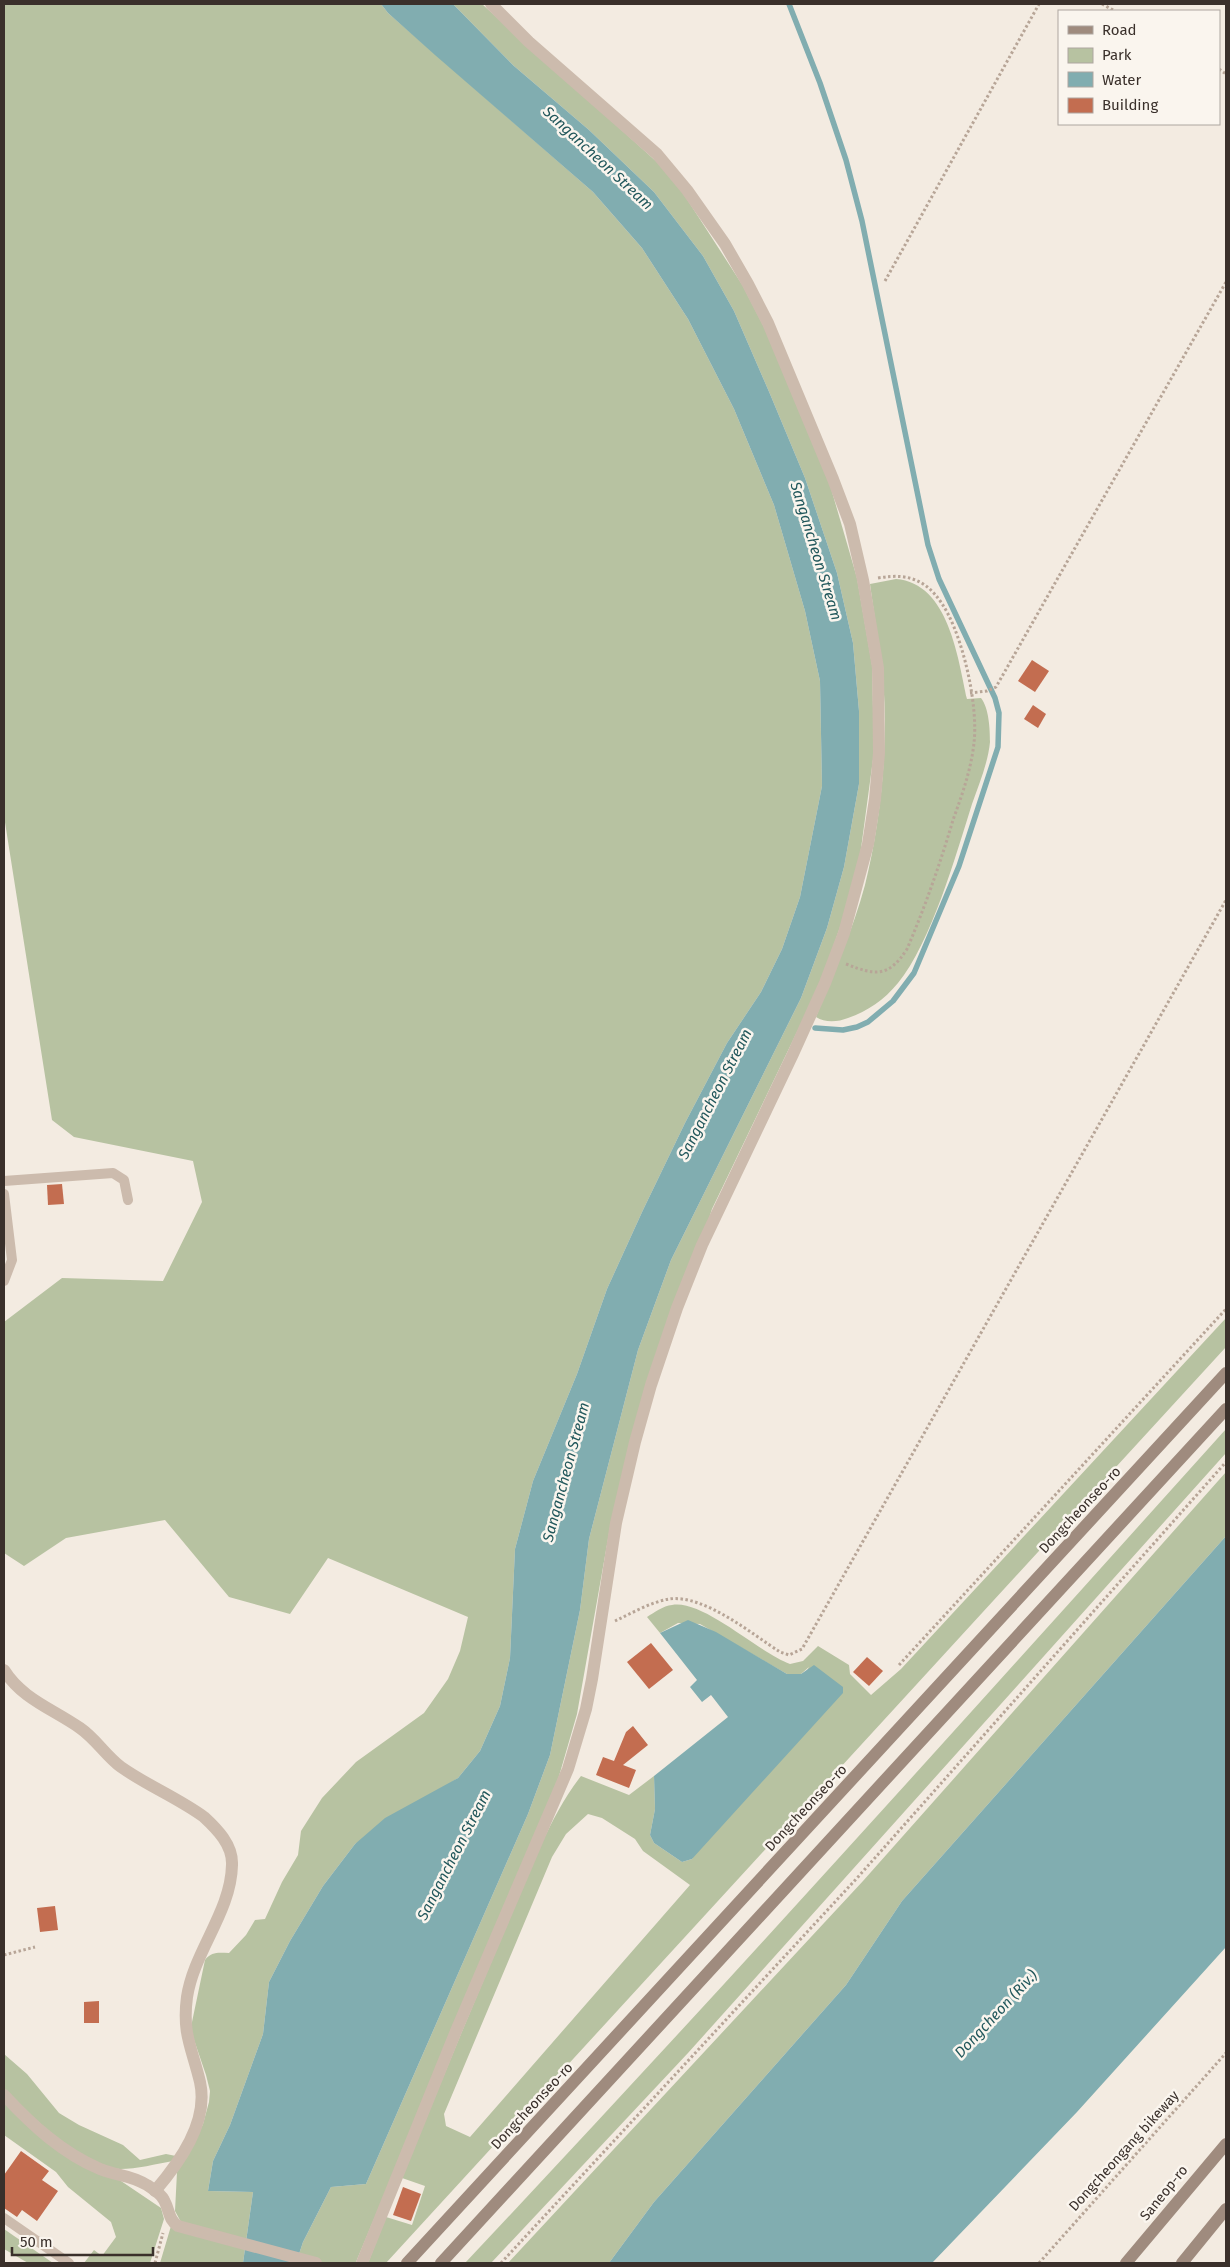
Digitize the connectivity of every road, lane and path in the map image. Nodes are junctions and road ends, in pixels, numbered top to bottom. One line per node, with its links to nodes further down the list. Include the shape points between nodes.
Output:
1 (491, 4): 7 (street, via 529,42 657,154 725,244 768,323 834,479 850,524)
2 (1039, 4): 5 (path)
3 (1102, 4): 4 (path)
4 (1113, 10)
5 (885, 281)
6 (1226, 282): 8 (path, via 996,687)
7 (863, 580): 8 (path, via 903,575 919,582 935,595 958,635); 10 (street, via 878,668 876,799 858,888)
8 (970, 693): 10 (path, via 974,742 970,767 946,844 907,949 897,964 887,970 860,969)
9 (1226, 900): 19 (path, via 802,1649 789,1655 780,1652 718,1612 681,1599 658,1602)
10 (834, 960): 19 (street, via 710,1227 677,1308 635,1442 616,1523)
11 (4, 1181): 13 (lane, via 113,1173 124,1180)
12 (4, 1194): 14 (lane, via 12,1260)
13 (128, 1200)
14 (4, 1281)
15 (1226, 1309): 20 (path)
16 (1226, 1373): 35 (main road, Dongcheonseo-ro)
17 (1226, 1409): 36 (main road)
18 (1226, 1462): 37 (path, via 858,1877)
19 (598, 1628): 34 (street, via 586,1709 568,1770 456,2031)
20 (899, 1665)
21 (4, 1670): 27 (street, via 20,1690 82,1729 119,1765 204,1817 215,1826 229,1850 232,1863 226,1891 218,1919 191,1980 186,2012 187,2040 201,2084 200,2105 187,2149)
22 (35, 1947): 23 (path)
23 (4, 1955)
24 (1226, 2053): 38 (path, Dongcheongang bikeway)
25 (4, 2095): 27 (street, via 39,2130 64,2148 102,2170 131,2176)
26 (1226, 2144): 39 (main road, Saneop-ro)
27 (155, 2191): 30 (street, via 164,2200)
28 (1226, 2209): 40 (main road)
29 (4, 2218): 31 (lane)
30 (170, 2219): 32 (path); 33 (street, via 185,2228)
31 (69, 2263)
32 (155, 2263)
33 (316, 2263)
34 (362, 2263)
35 (407, 2263)
36 (441, 2263)
37 (501, 2263)
38 (1039, 2263)
39 (1126, 2263)
40 (1182, 2263)

